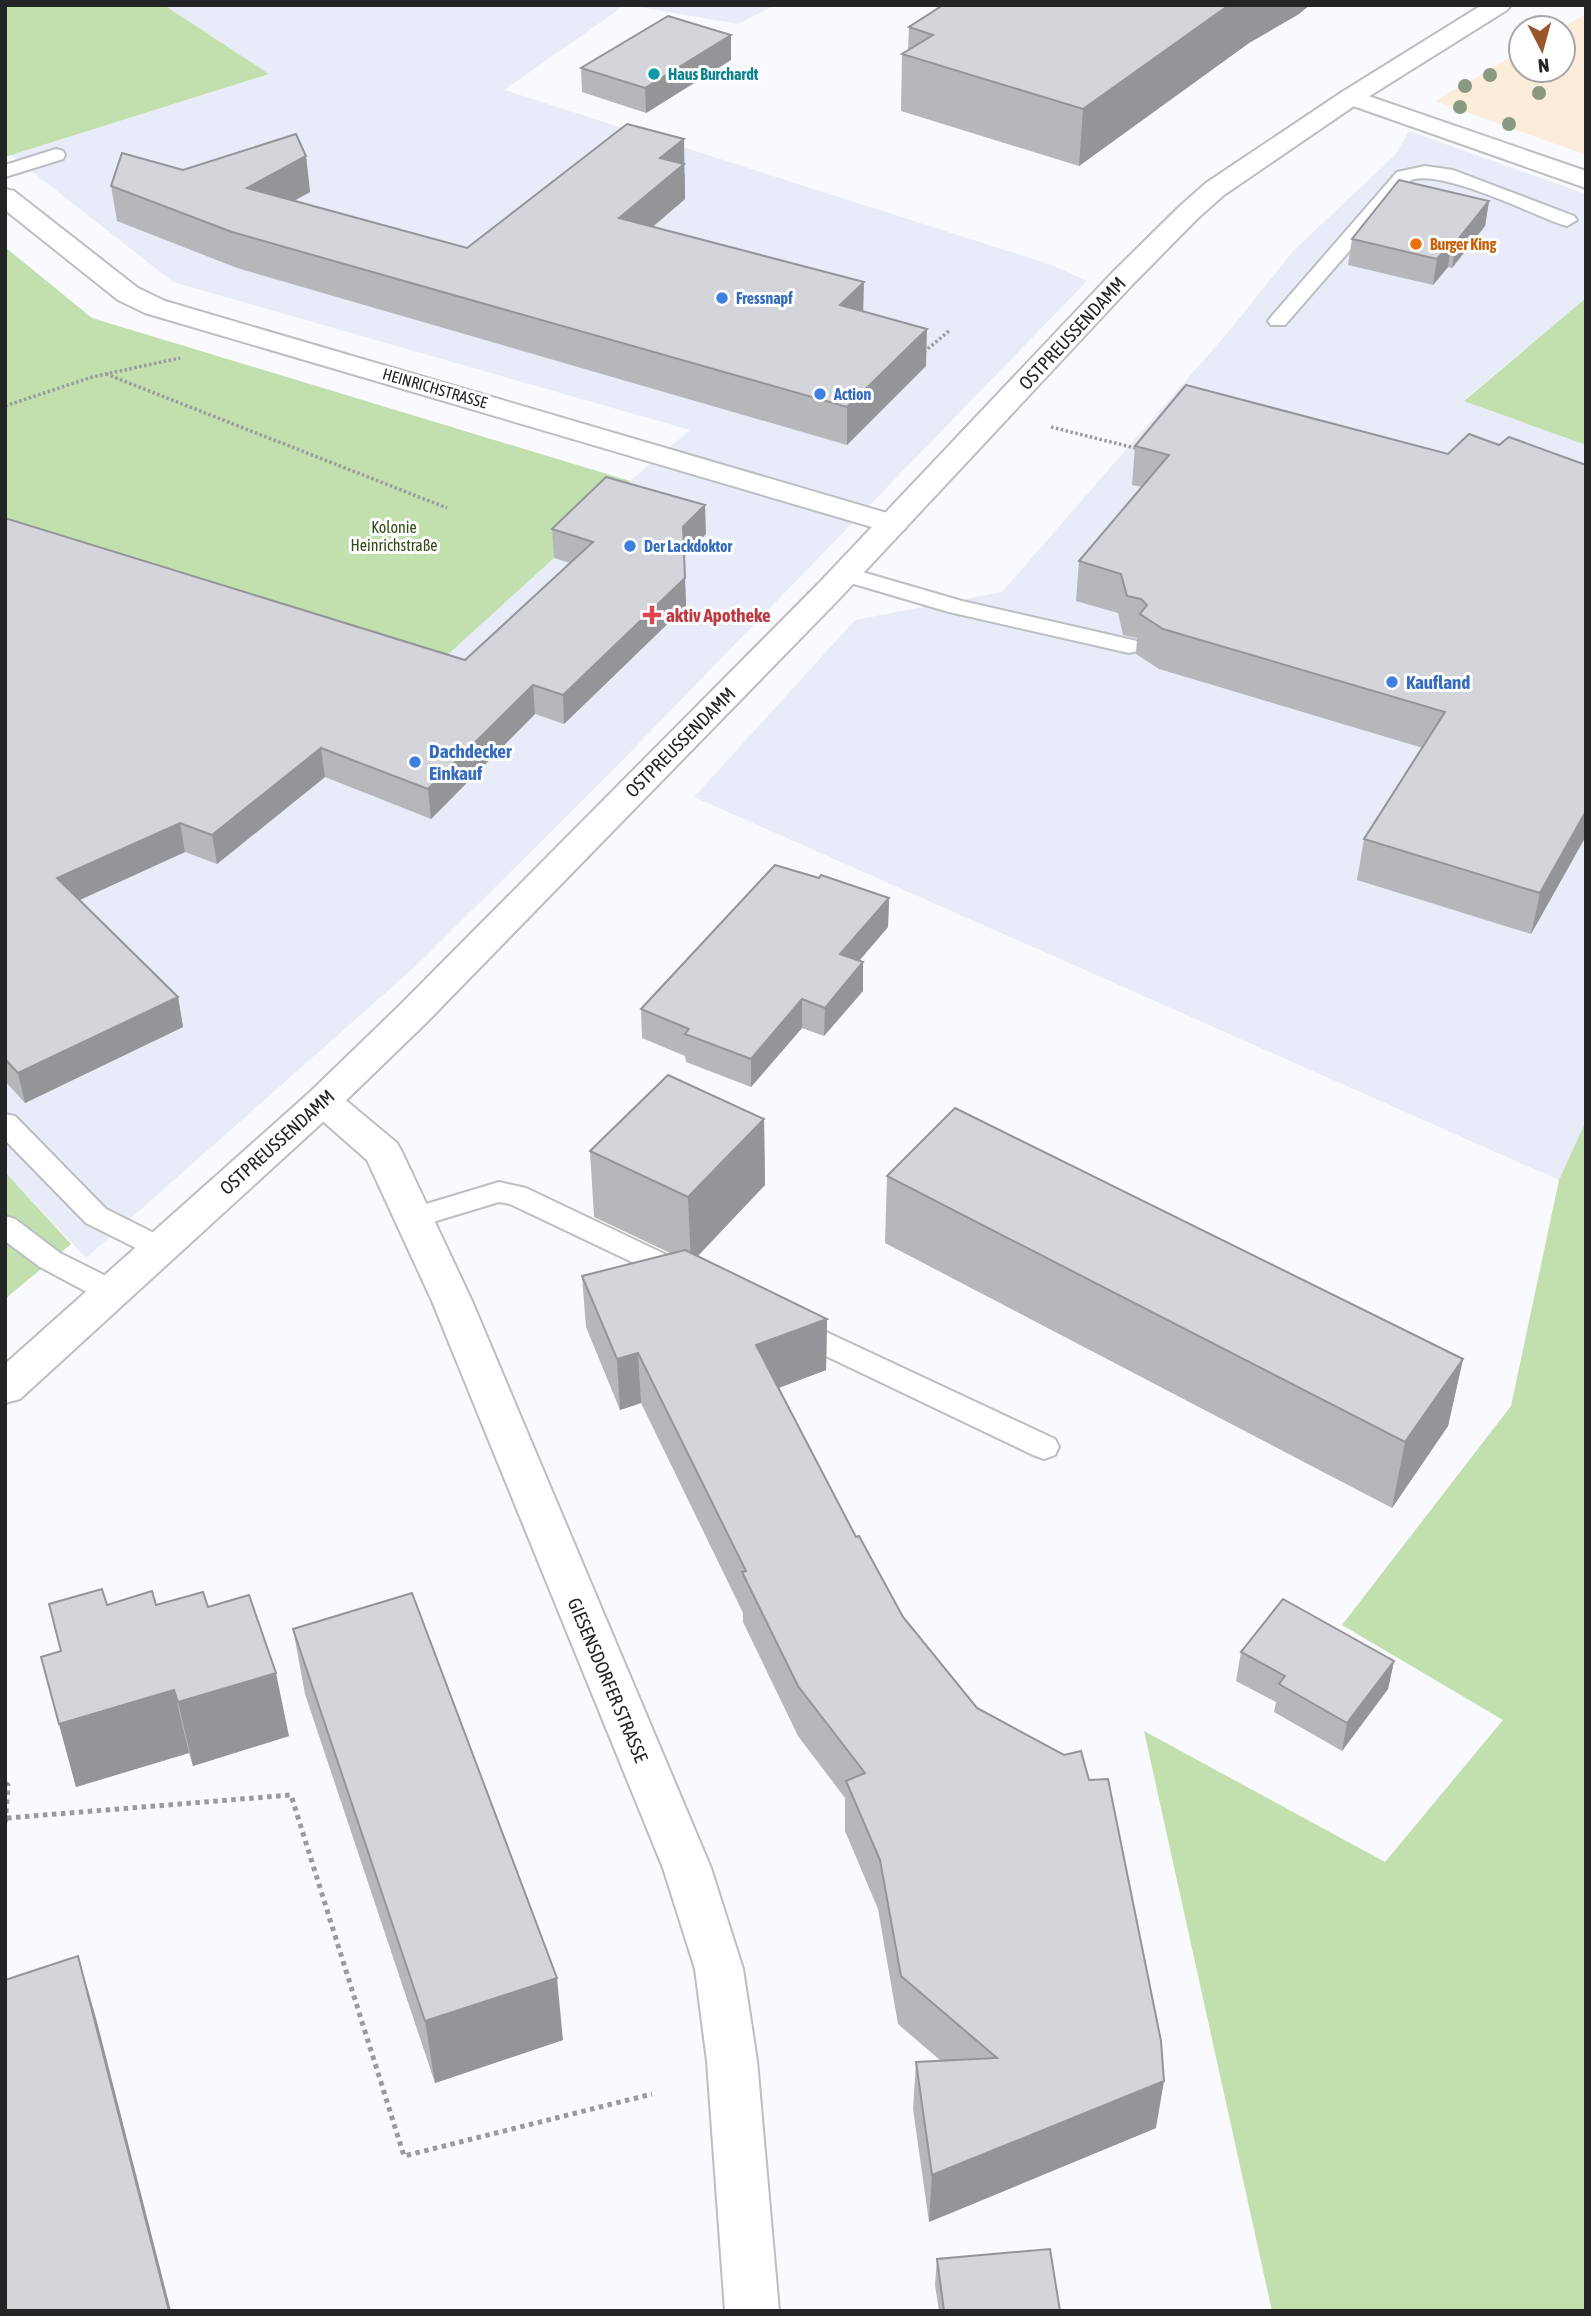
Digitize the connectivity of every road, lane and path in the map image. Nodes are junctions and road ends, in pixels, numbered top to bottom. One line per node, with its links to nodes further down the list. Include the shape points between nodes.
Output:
1 (1499, 5): 2 (main road, OSTPREUSSENDAMM)
2 (1351, 97): 5 (main road); 17 (main road, OSTPREUSSENDAMM, via 1214,189 1189,212)
3 (56, 155): 4 (lane)
4 (5, 171)
5 (1586, 180)
6 (5, 197): 17 (main road, HEINRICHSTRASSE, via 128,294 155,307)
7 (1567, 220): 8 (lane, via 1446,174 1410,173)
8 (1278, 321)
9 (950, 330): 10 (path)
10 (922, 354)
11 (185, 357): 12 (path)
12 (106, 374): 13 (path); 16 (path)
13 (5, 406)
14 (1051, 427): 15 (path)
15 (1144, 450)
16 (447, 508)
17 (893, 524): 18 (main road, OSTPREUSSENDAMM)
18 (845, 574): 19 (lane, via 969,610); 20 (main road, OSTPREUSSENDAMM)
19 (1129, 646)
20 (323, 1101): 22 (main road, GIESENSDORFER STRASSE, via 383,1152); 24 (main road, OSTPREUSSENDAMM)
21 (5, 1123): 24 (lane, via 96,1216)
22 (414, 1218): 25 (lane, via 499,1192 516,1195); 34 (main road, GIESENSDORFER STRASSE, via 687,1868 719,1969 732,2061)
23 (5, 1226): 26 (lane, via 50,1260)
24 (160, 1248): 26 (main road, OSTPREUSSENDAMM)
25 (705, 1285)
26 (112, 1292): 28 (main road, OSTPREUSSENDAMM)
27 (768, 1315): 29 (lane)
28 (5, 1388)
29 (1044, 1447)
30 (5, 1783): 31 (path)
31 (7, 1818): 32 (path); 33 (path, via 291,1795 404,2156)
32 (5, 1826)
33 (652, 2094)
34 (752, 2311)

